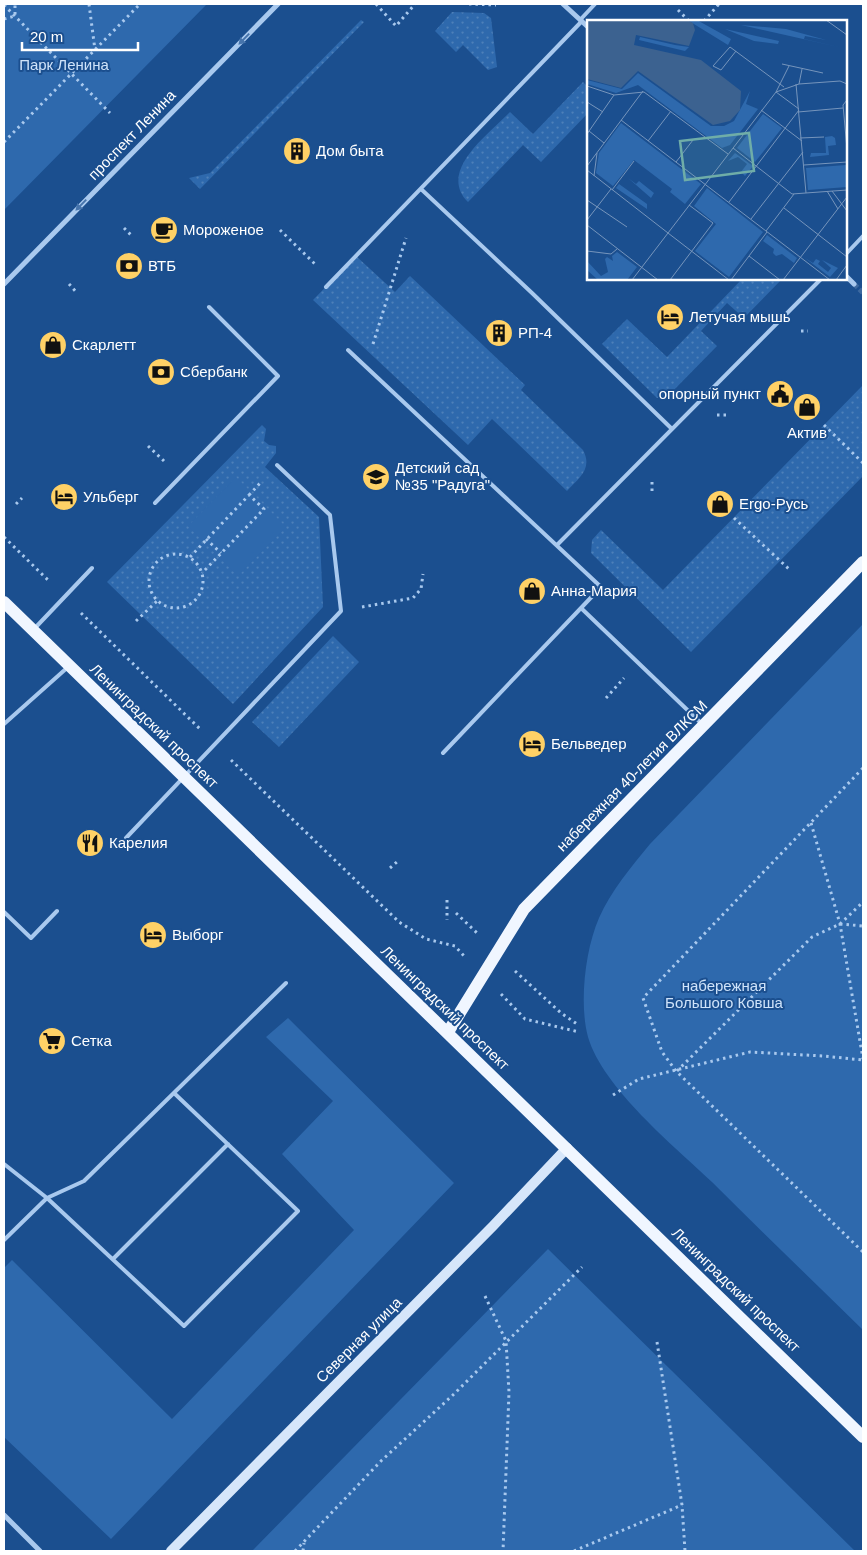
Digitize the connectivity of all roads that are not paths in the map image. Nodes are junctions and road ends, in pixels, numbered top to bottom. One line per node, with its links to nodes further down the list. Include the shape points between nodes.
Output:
1 (278, 4): 11 (street, проспект Ленина, one-way to 11)
2 (563, 4): 4 (street)
3 (595, 4): 4 (lane)
4 (581, 20): 5 (street); 6 (lane)
5 (587, 26)
6 (421, 189): 13 (lane); 16 (lane)
7 (863, 236): 8 (lane)
8 (847, 253)
9 (847, 277): 12 (street)
10 (820, 280): 16 (lane)
11 (4, 284)
12 (854, 284)
13 (326, 288)
14 (209, 307): 18 (lane, via 278,376)
15 (348, 350): 19 (lane)
16 (672, 429): 19 (lane)
17 (277, 465): 29 (lane, via 330,515 342,611)
18 (155, 503)
19 (557, 545): 23 (lane, via 601,588)
20 (863, 562): 27 (main road, набережная 40-летия ВЛКСМ)
21 (92, 568): 24 (lane)
22 (4, 602): 24 (main road, Ленинградский проспект)
23 (582, 608): 27 (lane); 28 (lane)
24 (33, 630): 25 (main road, Ленинградский проспект)
25 (69, 665): 26 (lane); 29 (main road, Ленинградский проспект)
26 (4, 724)
27 (704, 726): 34 (main road, набережная 40-летия ВЛКСМ, via 524,909)
28 (443, 753)
29 (184, 778): 30 (lane); 34 (main road, Ленинградский проспект)
30 (126, 838)
31 (57, 911): 32 (lane, via 30,938)
32 (4, 912)
33 (286, 983): 35 (lane)
34 (448, 1032): 37 (main road, Ленинградский проспект)
35 (174, 1094): 36 (lane); 39 (lane, via 84,1181)
36 (228, 1144): 41 (lane); 41 (lane, via 298,1211 184,1326)
37 (567, 1148): 42 (main road, Ленинградский проспект); 45 (main road, Северная улица)
38 (4, 1164): 39 (lane)
39 (47, 1198): 40 (lane); 41 (lane)
40 (4, 1240)
41 (112, 1259)
42 (863, 1437)
43 (4, 1515): 44 (street)
44 (40, 1551)
45 (171, 1551)

